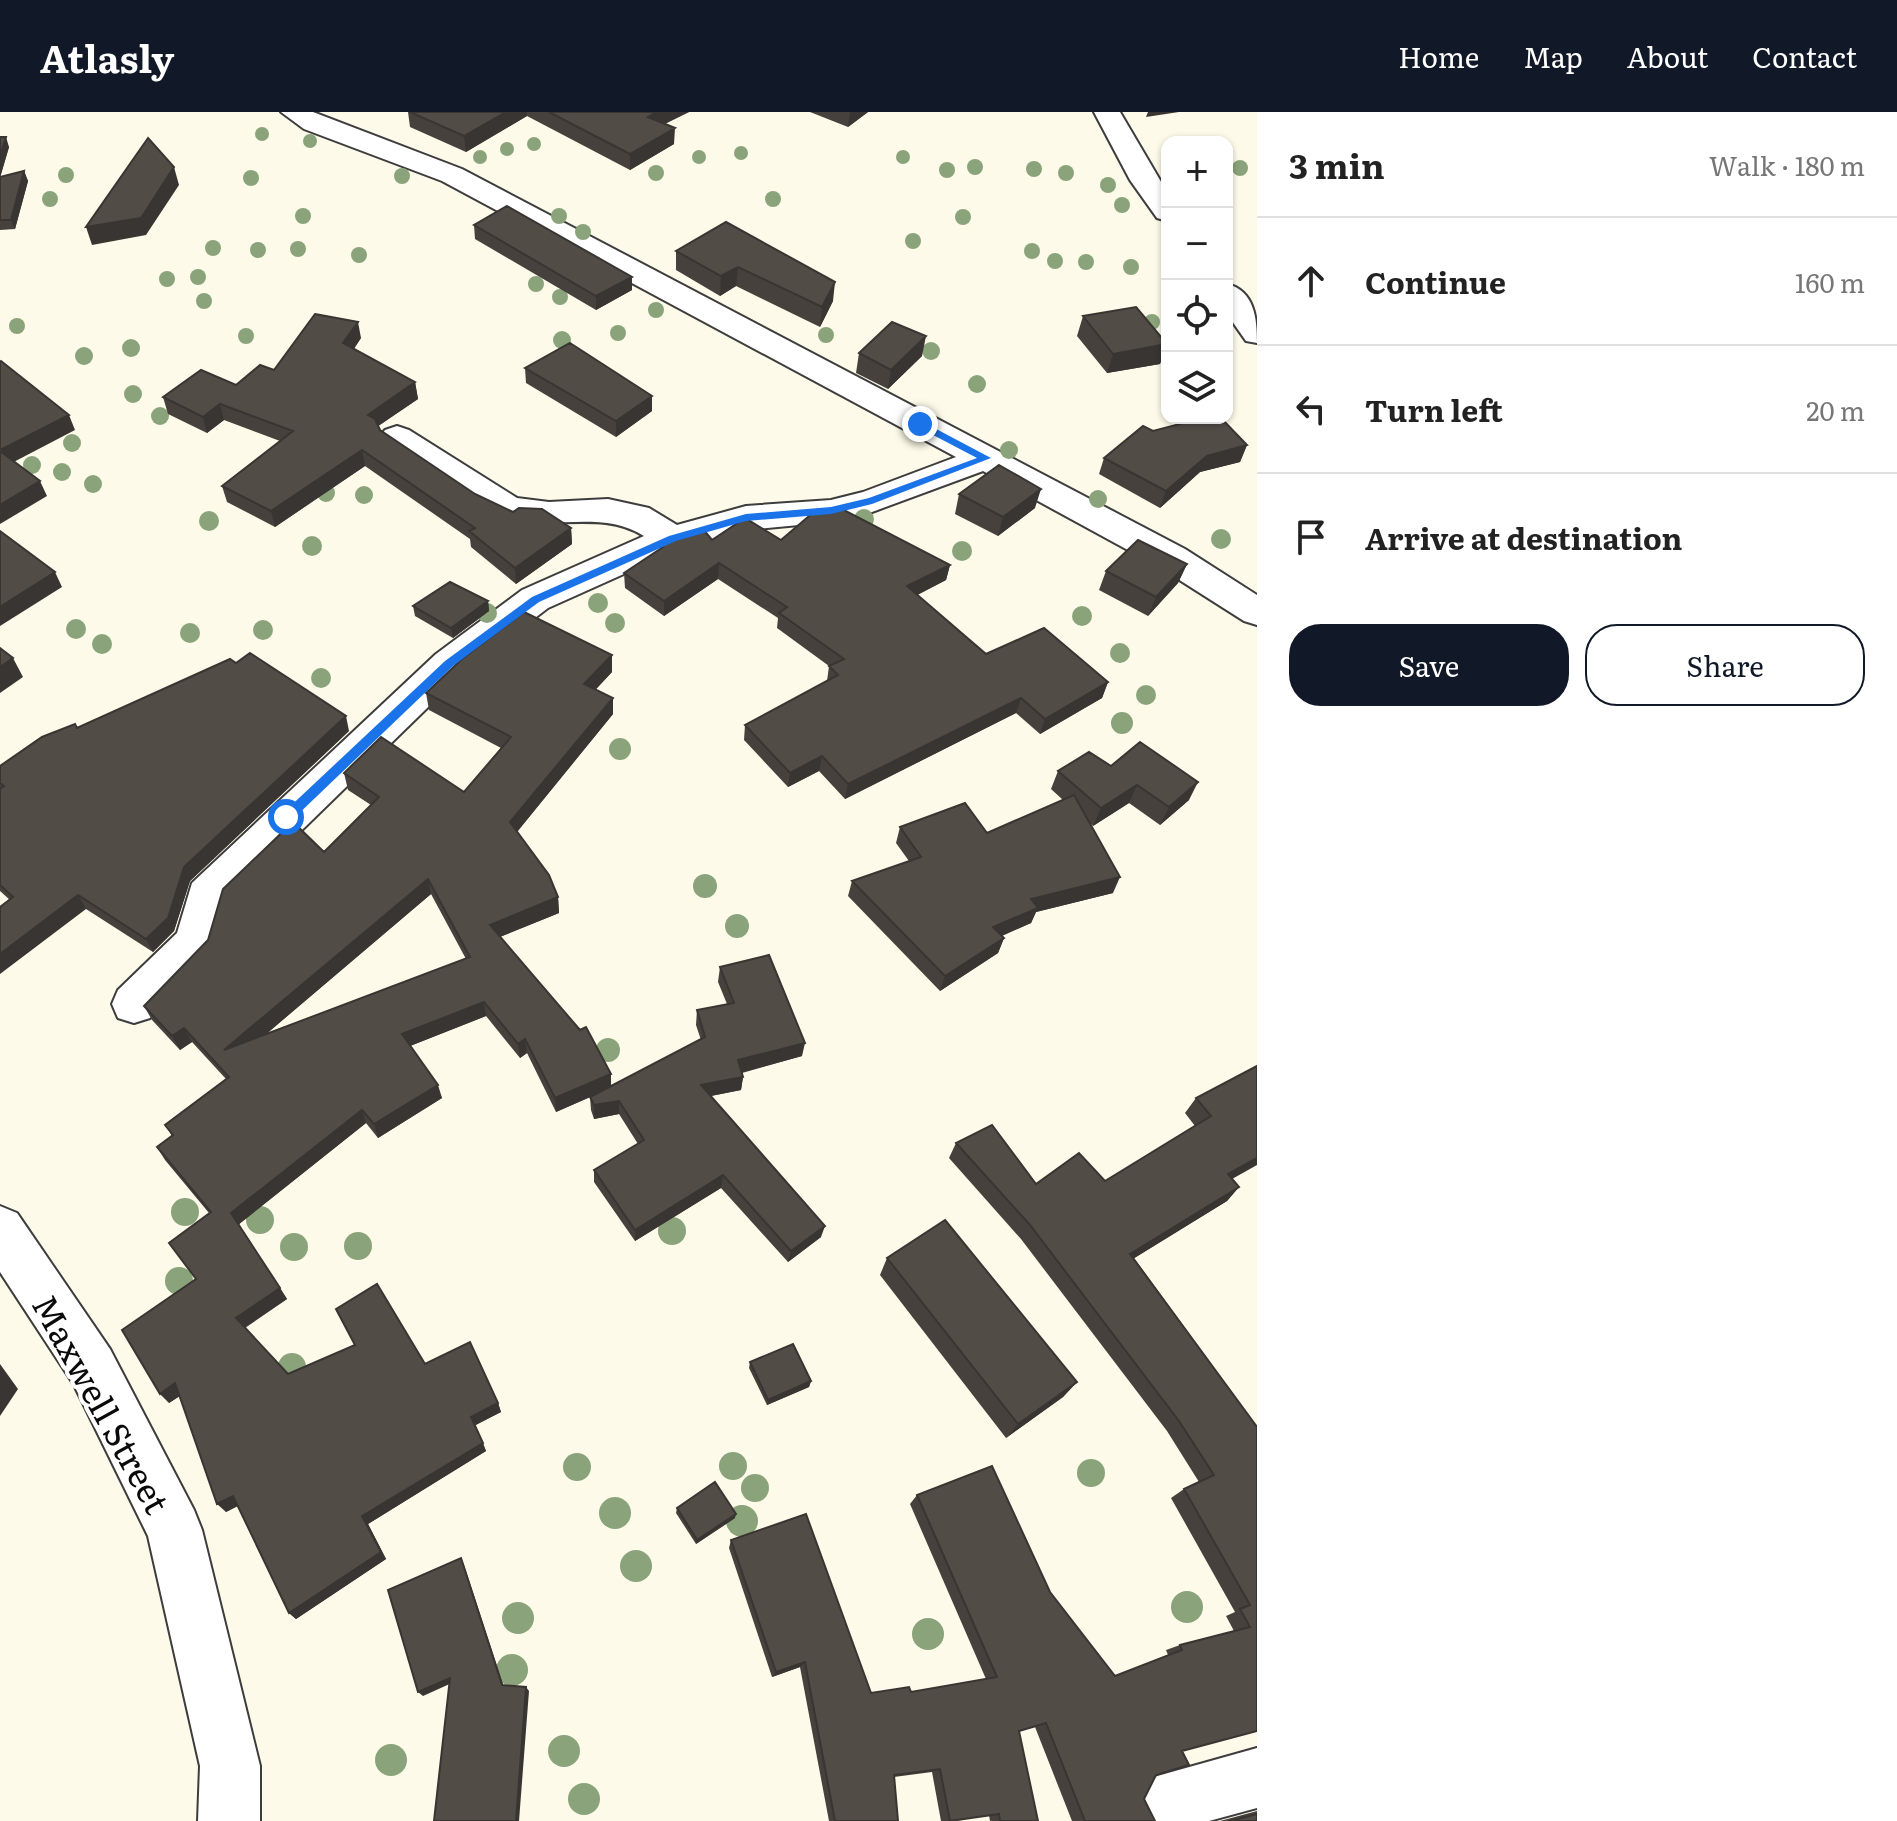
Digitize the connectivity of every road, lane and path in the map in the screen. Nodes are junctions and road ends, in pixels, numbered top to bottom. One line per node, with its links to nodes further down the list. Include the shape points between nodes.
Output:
1 (294, 112): 7 (street, via 452,175)
2 (1107, 112): 3 (street)
3 (1164, 208)
4 (1233, 301): 5 (street)
5 (1257, 334)
6 (397, 437): 8 (street, via 508,508 549,514 608,510 637,516)
7 (986, 458): 8 (street, via 872,501 831,511 746,518); 9 (street, via 1172,558)
8 (672, 538): 10 (street, via 535,599 449,664 207,895 197,941)
9 (1257, 612)
10 (134, 1004)
11 (0, 1229): 14 (street, Maxwell Street, via 92,1367 174,1530 230,1766)
12 (1257, 1778): 13 (street)
13 (1165, 1802)
14 (229, 1821)

